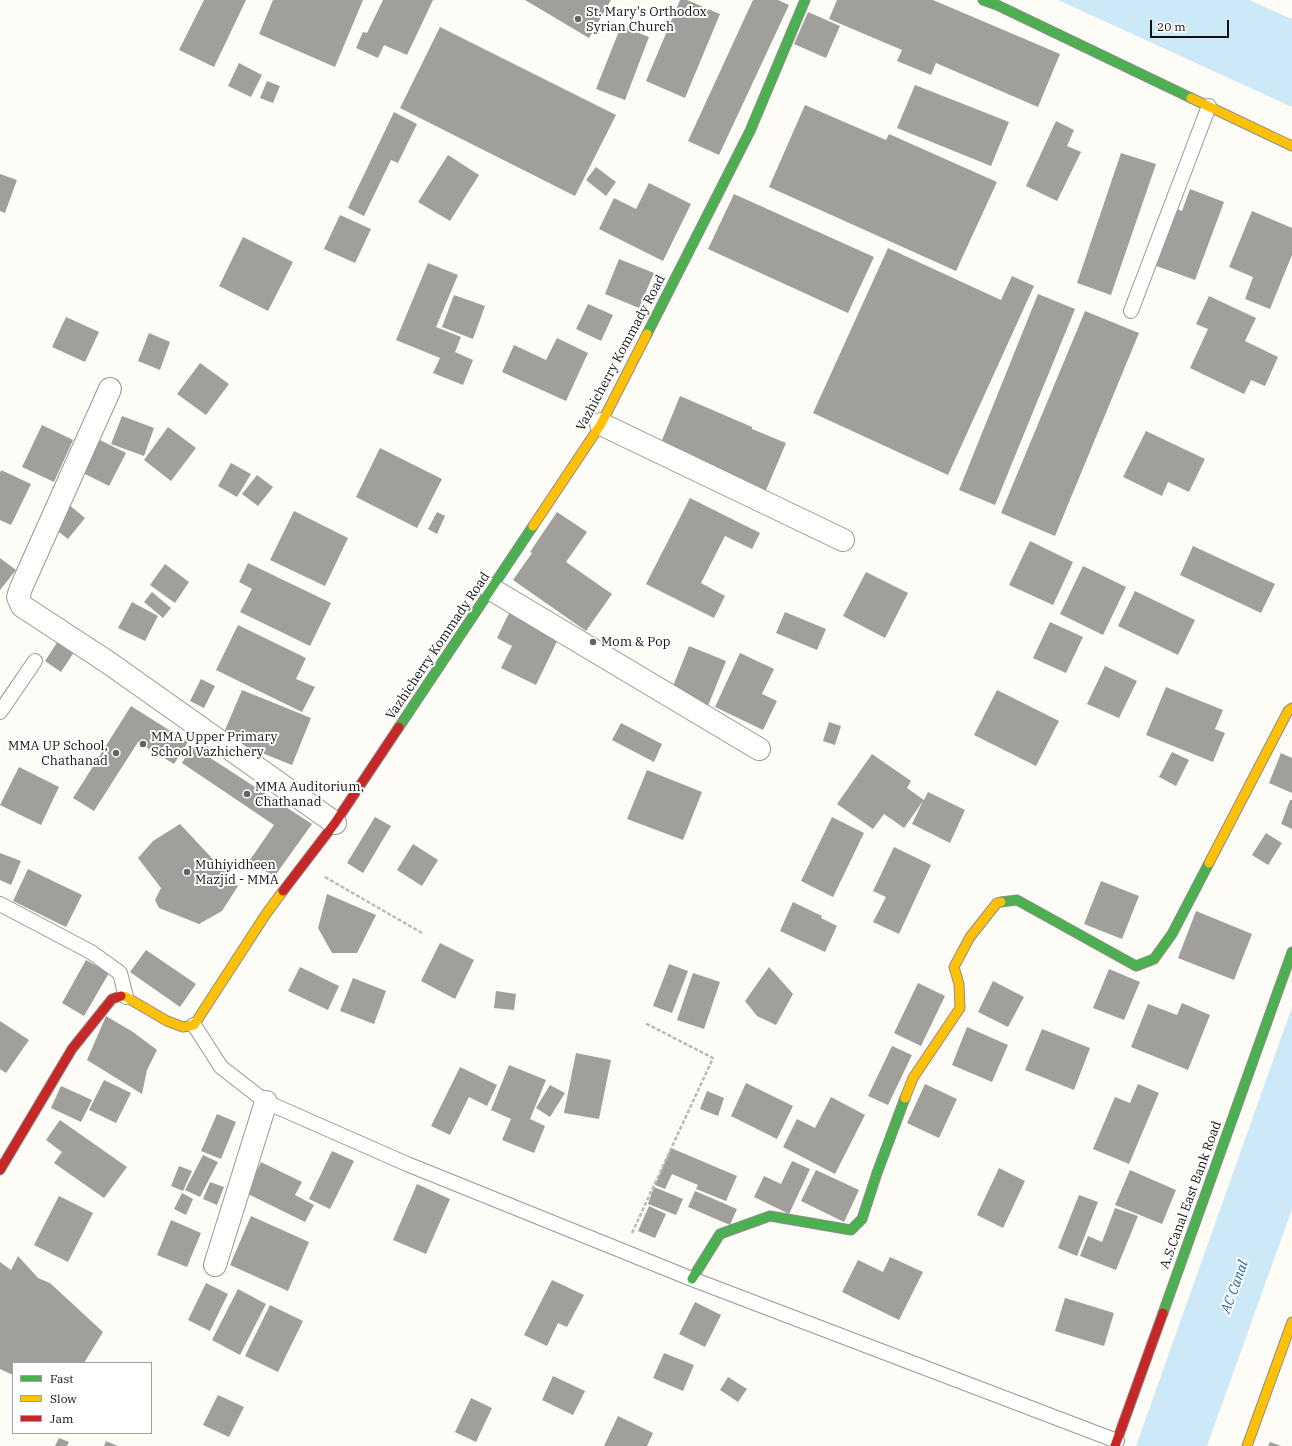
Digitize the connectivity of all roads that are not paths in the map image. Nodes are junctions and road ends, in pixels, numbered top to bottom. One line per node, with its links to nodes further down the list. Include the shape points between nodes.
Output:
1 (805, 0): 7 (main road, Vazhicherry Kommady Road, via 750,131)
2 (983, 0): 3 (main road)
3 (1209, 106): 4 (main road); 5 (lane)
4 (1292, 146)
5 (1131, 311)
6 (110, 389): 14 (street, via 21,588 18,597 22,606 109,663)
7 (601, 424): 8 (street); 9 (main road, Vazhicherry Kommady Road)
8 (843, 540)
9 (491, 589): 13 (street); 14 (main road, Vazhicherry Kommady Road)
10 (35, 661): 12 (lane)
11 (1292, 708): 22 (main road, via 1288,711 1172,934 1154,959 1136,966 1017,900 997,903 970,937 954,967 959,984 960,1008 913,1078 862,1219 851,1230 770,1216 720,1234)
12 (0, 712)
13 (759, 749)
14 (335, 823): 18 (main road, Vazhicherry Kommady Road, via 266,914)
15 (0, 904): 17 (lane, via 91,952 120,973)
16 (1292, 952): 24 (main road, A.S.Canal East Bank Road)
17 (126, 997): 18 (main road, via 172,1023 183,1027); 20 (main road, via 118,996 112,999 72,1049)
18 (194, 1026): 19 (lane, via 222,1067)
19 (266, 1102): 21 (street); 22 (lane, via 407,1164)
20 (0, 1170)
21 (215, 1265)
22 (692, 1279): 24 (lane)
23 (1291, 1326): 25 (main road)
24 (1116, 1444)
25 (1247, 1446)

